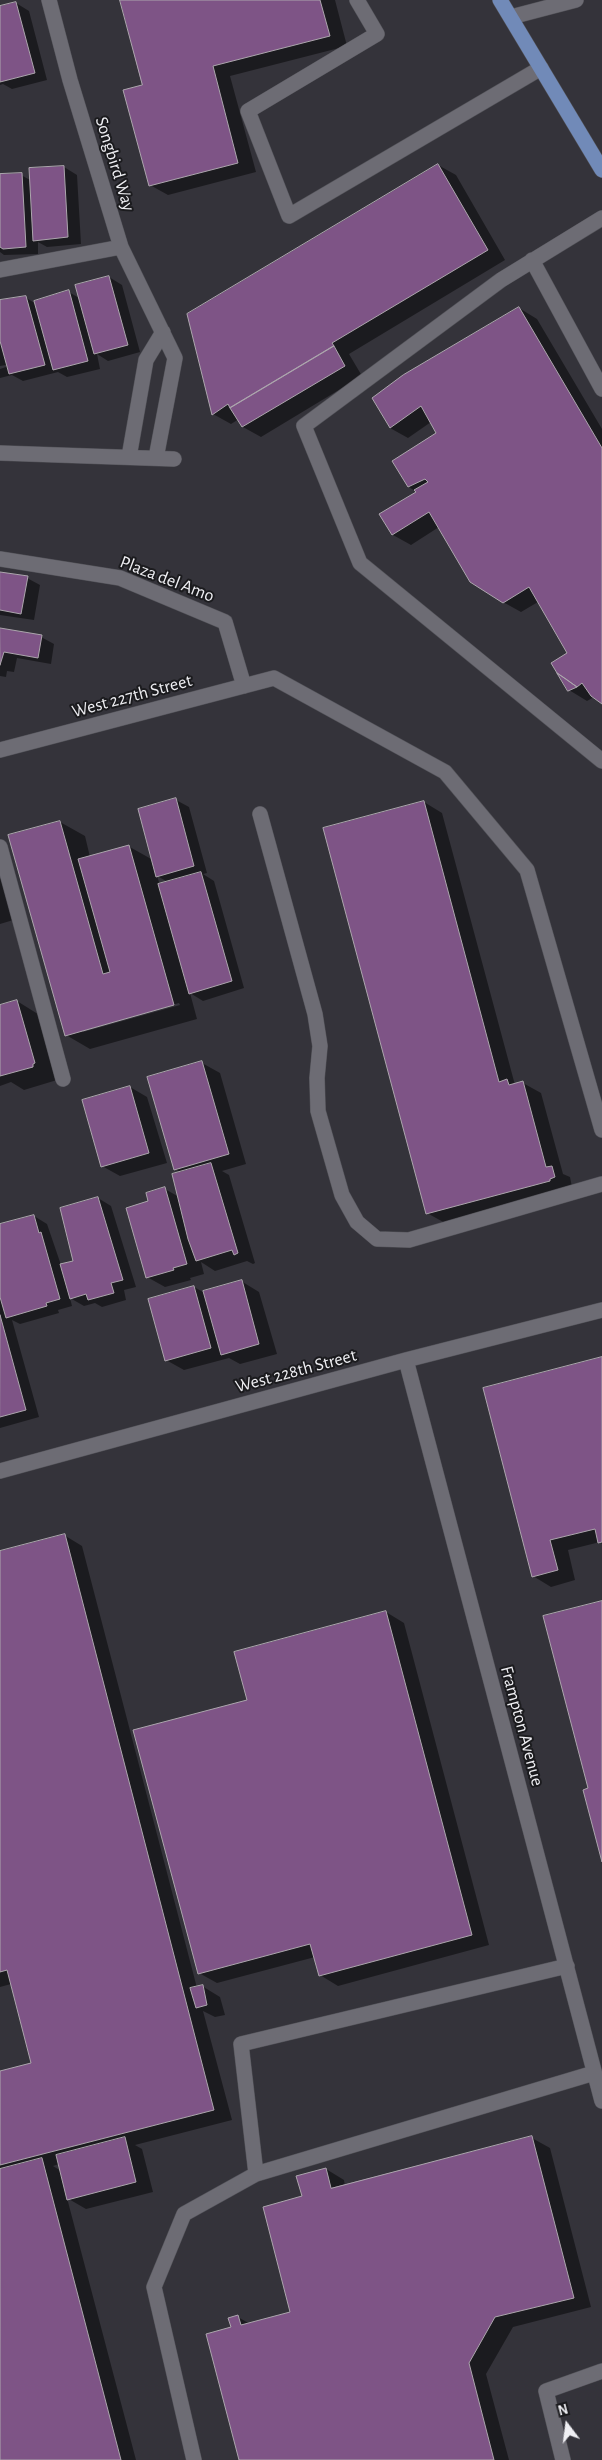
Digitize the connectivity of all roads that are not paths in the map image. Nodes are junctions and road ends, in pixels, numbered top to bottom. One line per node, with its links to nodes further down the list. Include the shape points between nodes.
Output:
1 (49, 0): 9 (street, Songbird Way)
2 (357, 0): 6 (street, via 377,34 248,111 288,216)
3 (500, 0): 5 (main road)
4 (576, 0): 5 (street)
5 (511, 17): 6 (main road)
6 (541, 68): 7 (main road)
7 (602, 170)
8 (602, 218): 10 (street)
9 (121, 247): 11 (street); 12 (street, Songbird Way)
10 (532, 260): 13 (street); 21 (street, via 304,426 360,563)
11 (0, 270)
12 (163, 332): 15 (street, via 146,360); 16 (street, Songbird Way, via 174,358)
13 (602, 389)
14 (0, 453): 15 (street)
15 (129, 457): 16 (street)
16 (156, 458): 17 (street)
17 (174, 459)
18 (0, 559): 19 (street, Plaza del Amo, via 120,578 225,622)
19 (244, 686): 20 (street, West 227th Street); 25 (street, West 227th Street, via 274,678 445,772 527,870)
20 (0, 750)
21 (602, 761)
22 (260, 814): 26 (street, via 315,1014 320,1046 318,1112 342,1195 357,1222 377,1239 409,1240)
23 (0, 847): 24 (street)
24 (62, 1079)
25 (602, 1130)
26 (602, 1184)
27 (602, 1310): 28 (street, West 228th Street)
28 (406, 1360): 29 (street, West 228th Street); 30 (street, Frampton Avenue)
29 (0, 1471)
30 (566, 1966): 31 (street, Frampton Avenue); 33 (street, via 241,2044)
31 (594, 2072): 32 (street, Frampton Avenue); 33 (street)
32 (602, 2101)
33 (256, 2174): 35 (street, via 184,2214 154,2287)
34 (602, 2371): 36 (street, via 546,2391)
35 (194, 2460)
36 (563, 2460)

